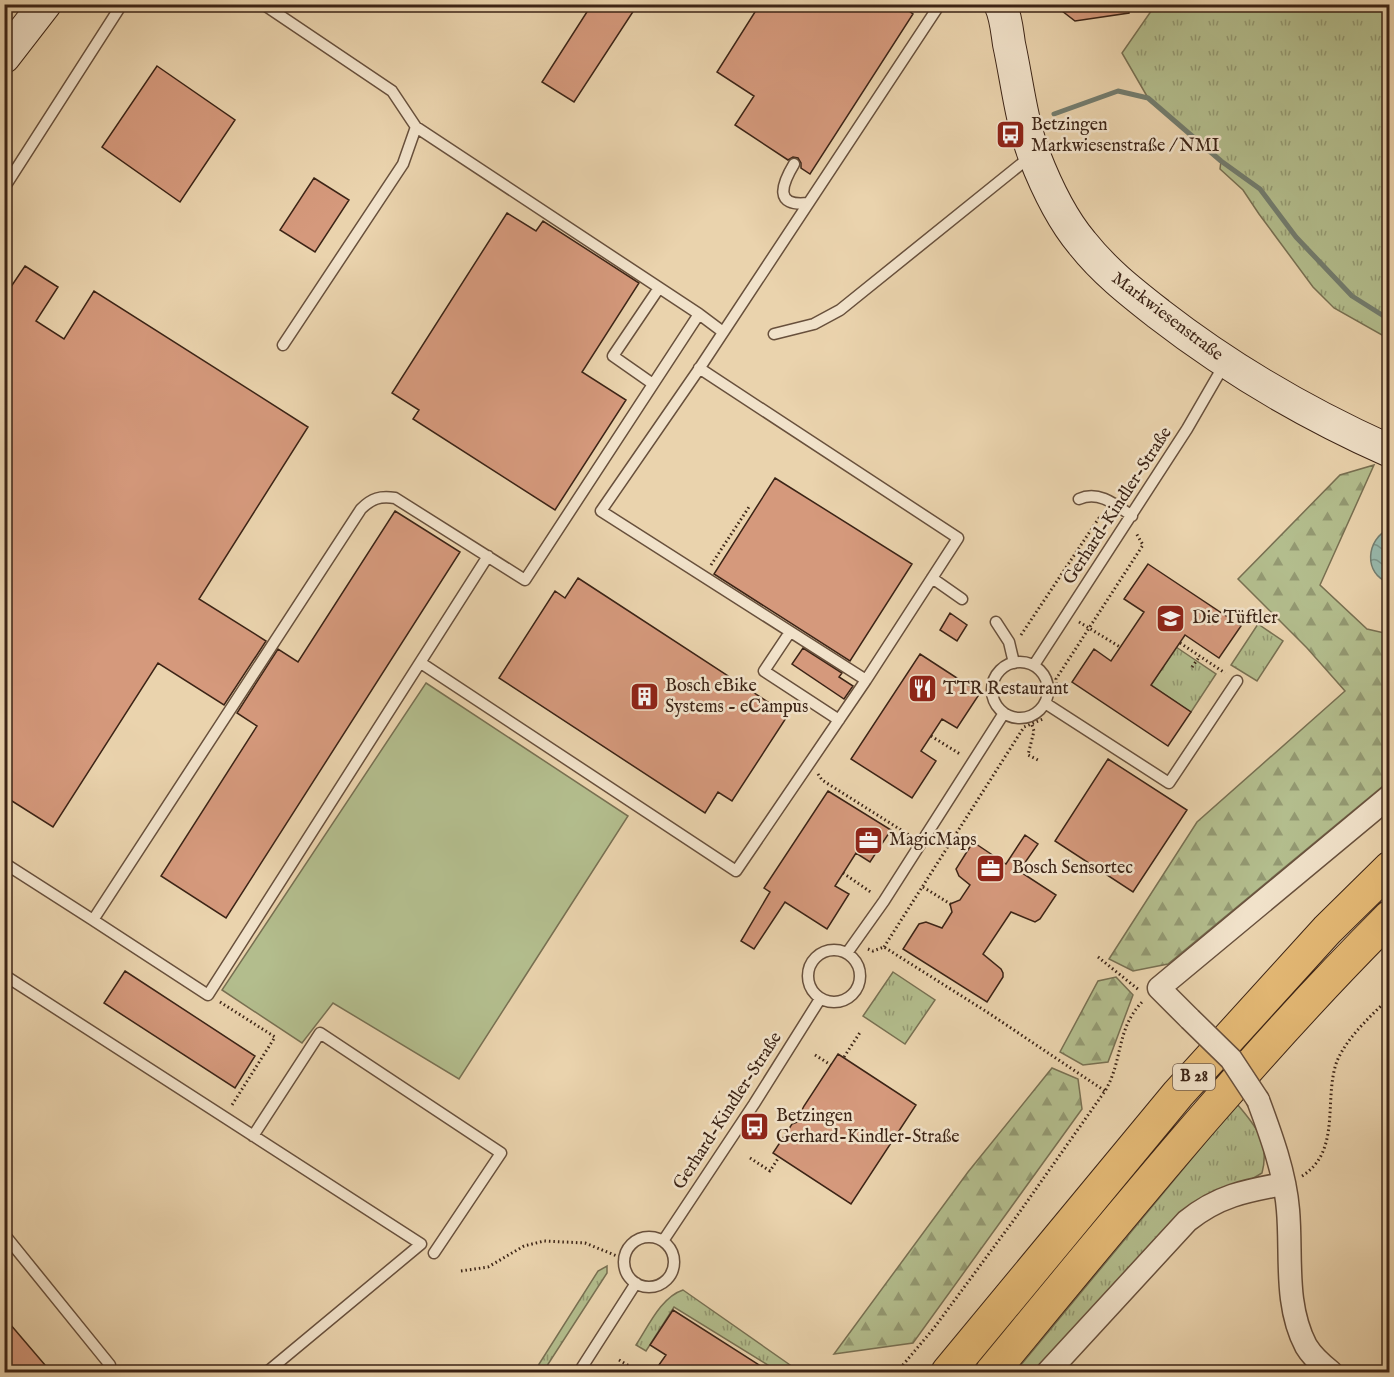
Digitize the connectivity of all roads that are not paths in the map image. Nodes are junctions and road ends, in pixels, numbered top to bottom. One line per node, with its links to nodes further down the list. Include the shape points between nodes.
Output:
1 (45, 4): 6 (street)
2 (122, 4): 10 (lane)
3 (263, 4): 7 (lane, via 392,91)
4 (940, 4): 11 (lane)
5 (1000, 4): 8 (street, Markwiesenstraße)
6 (4, 57)
7 (416, 127): 12 (lane); 16 (lane, via 403,164)
8 (1034, 154): 15 (lane, via 840,310 814,324); 17 (street, Markwiesenstraße, via 1063,215 1102,266)
9 (795, 164): 11 (lane, via 782,191 797,204)
10 (4, 188)
11 (808, 203): 14 (lane)
12 (659, 288): 13 (lane); 19 (lane, via 613,356)
13 (699, 314): 14 (lane); 19 (lane)
14 (723, 332): 18 (lane)
15 (774, 334)
16 (283, 345)
17 (1226, 362): 20 (street, Markwiesenstraße, via 1312,414); 22 (lane, Gerhard-Kindler-Straße)
18 (699, 368): 24 (lane, via 958,538); 27 (lane, via 602,511)
19 (653, 384): 23 (lane, via 525,580)
20 (1389, 451)
21 (1078, 499): 22 (lane, via 1095,495 1116,505)
22 (1128, 520): 30 (lane, Gerhard-Kindler-Straße)
23 (488, 556): 29 (lane); 40 (lane, via 395,498 382,496 370,500)
24 (932, 578): 25 (lane); 31 (lane)
25 (962, 599)
26 (996, 622): 28 (lane, via 1009,642)
27 (790, 632): 31 (lane); 35 (lane, via 764,670)
28 (1012, 657): 30 (lane); 34 (lane, via 995,678 992,690)
29 (421, 663): 35 (lane, via 736,871); 40 (lane, via 208,994)
30 (1034, 665): 33 (lane, via 1047,681)
31 (866, 680): 35 (lane)
32 (1237, 681): 33 (lane, via 1169,783)
33 (1049, 706): 34 (lane, via 1018,718)
34 (1004, 714): 41 (lane)
35 (839, 720)
36 (1389, 796): 45 (street, bridge, via 1159,988 1231,1059 1258,1100)
37 (4, 863): 40 (lane)
38 (1389, 868): 53 (highway, B 28, via 1327,930 1178,1094)
39 (1389, 917): 54 (highway, B 28, via 1209,1111)
40 (93, 920)
41 (847, 953): 43 (lane, via 832,950 814,959 808,978 810,988); 43 (lane, via 858,964 859,985 846,1000 836,1003)
42 (4, 975): 44 (lane)
43 (820, 999): 47 (lane, Gerhard-Kindler-Straße)
44 (253, 1136): 48 (lane, via 320,1033 501,1153); 51 (lane, via 421,1244)
45 (1283, 1184): 55 (street, via 1239,1192 1202,1209); 56 (street, via 1288,1210 1291,1297 1306,1346)
46 (4, 1234): 50 (lane)
47 (663, 1241): 49 (lane, via 673,1255 670,1276 652,1287); 49 (lane, via 641,1238 628,1249 624,1265)
48 (434, 1253)
49 (636, 1283): 52 (lane)
50 (110, 1365)
51 (267, 1372)
52 (579, 1372)
53 (948, 1372)
54 (992, 1372)
55 (1048, 1372)
56 (1331, 1372)

